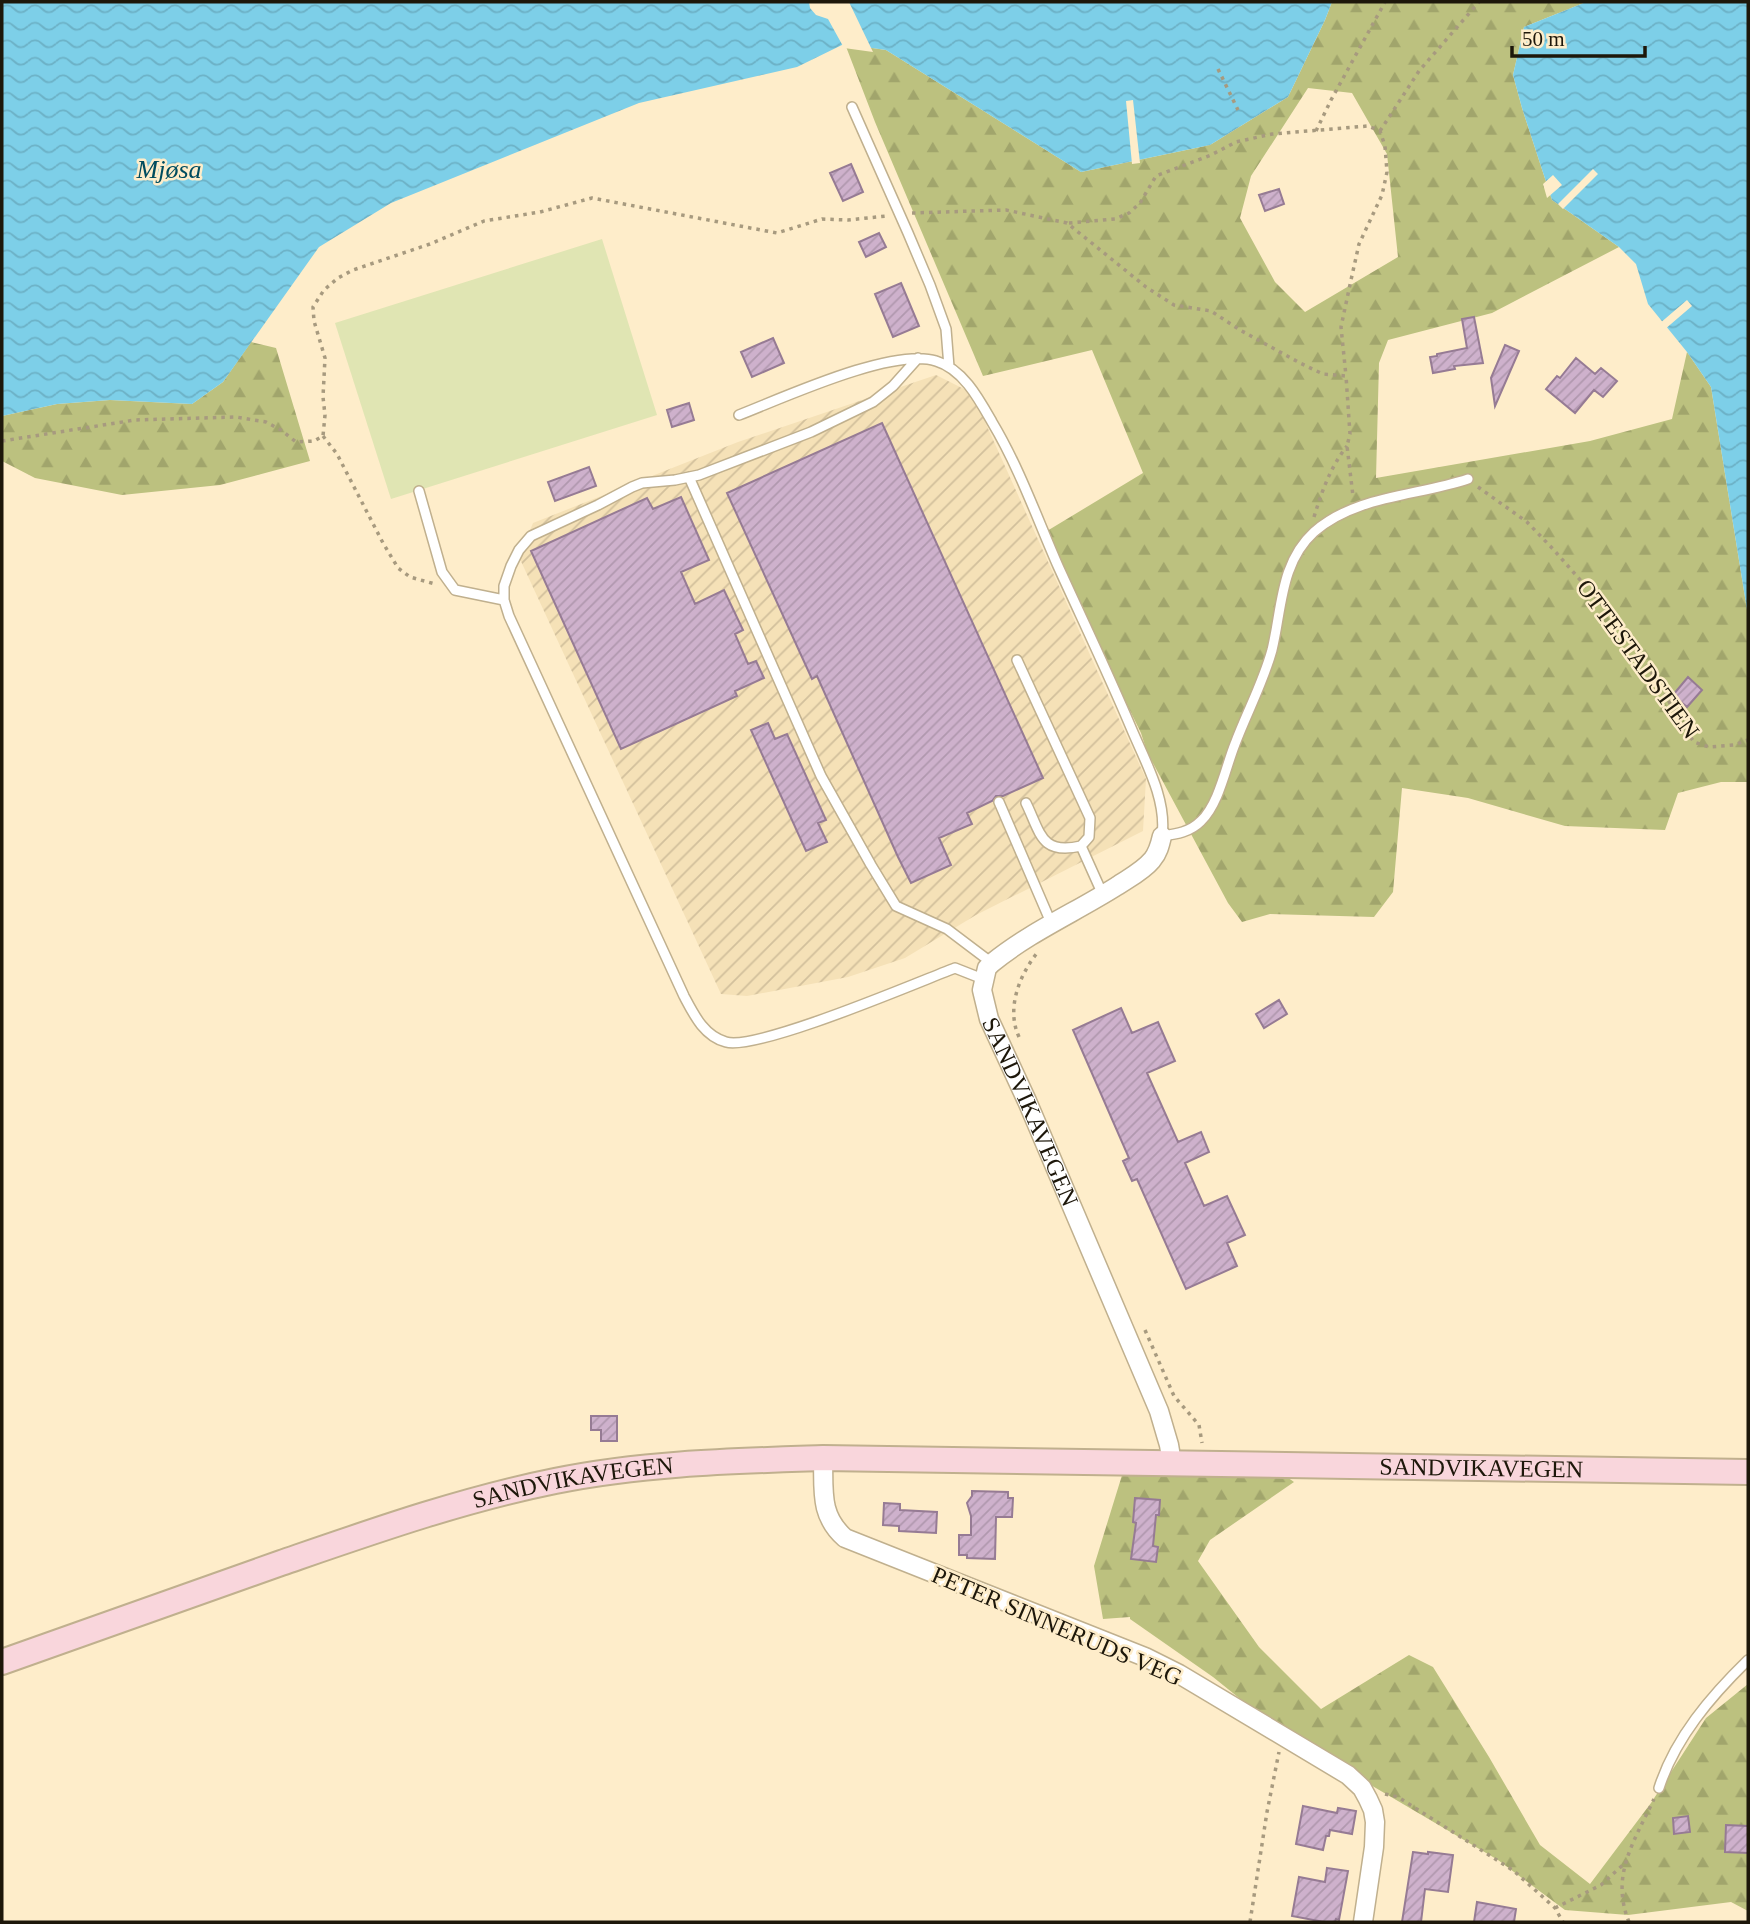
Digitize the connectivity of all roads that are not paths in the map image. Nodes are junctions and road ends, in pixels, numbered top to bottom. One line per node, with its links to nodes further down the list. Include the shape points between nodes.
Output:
1 (852, 107): 3 (lane, via 926,275 946,329)
2 (918, 358): 3 (lane); 4 (lane, via 850,372); 5 (lane, via 893,386 857,411)
3 (949, 367): 12 (lane, via 976,397 1005,444 1148,767 1164,817)
4 (739, 415)
5 (689, 477): 8 (lane, via 632,486 531,536 511,566); 16 (lane, via 821,776 896,906 947,929)
6 (1468, 479): 12 (lane, via 1356,508 1308,539 1288,573 1268,663 1212,805 1200,822 1182,834)
7 (419, 491): 8 (lane, via 442,572 455,590)
8 (504, 600): 17 (lane, via 684,996 709,1034 728,1043 751,1041 832,1016 955,968)
9 (1017, 660): 13 (lane, via 1090,818 1089,837)
10 (999, 802): 15 (lane)
11 (1026, 803): 13 (lane, via 1045,842 1055,848)
12 (1163, 836): 14 (street, via 1147,865)
13 (1082, 846): 14 (lane)
14 (1103, 895): 15 (street)
15 (1052, 925): 16 (street)
16 (992, 963): 17 (street)
17 (983, 979): 19 (street, SANDVIKAVEGEN, via 989,1019 1159,1411)
18 (823, 1458): 19 (main road, SANDVIKAVEGEN); 22 (main road, SANDVIKAVEGEN, via 618,1471 496,1494 368,1533); 24 (street, PETER SINNERUDS VEG, via 826,1514 845,1538 1145,1657 1356,1781 1373,1810 1375,1834)
19 (1172, 1463): 20 (main road, SANDVIKAVEGEN)
20 (1748, 1472)
21 (1748, 1660): 23 (lane, via 1693,1722 1667,1764)
22 (2, 1661)
23 (1659, 1788)
24 (1363, 1922)

